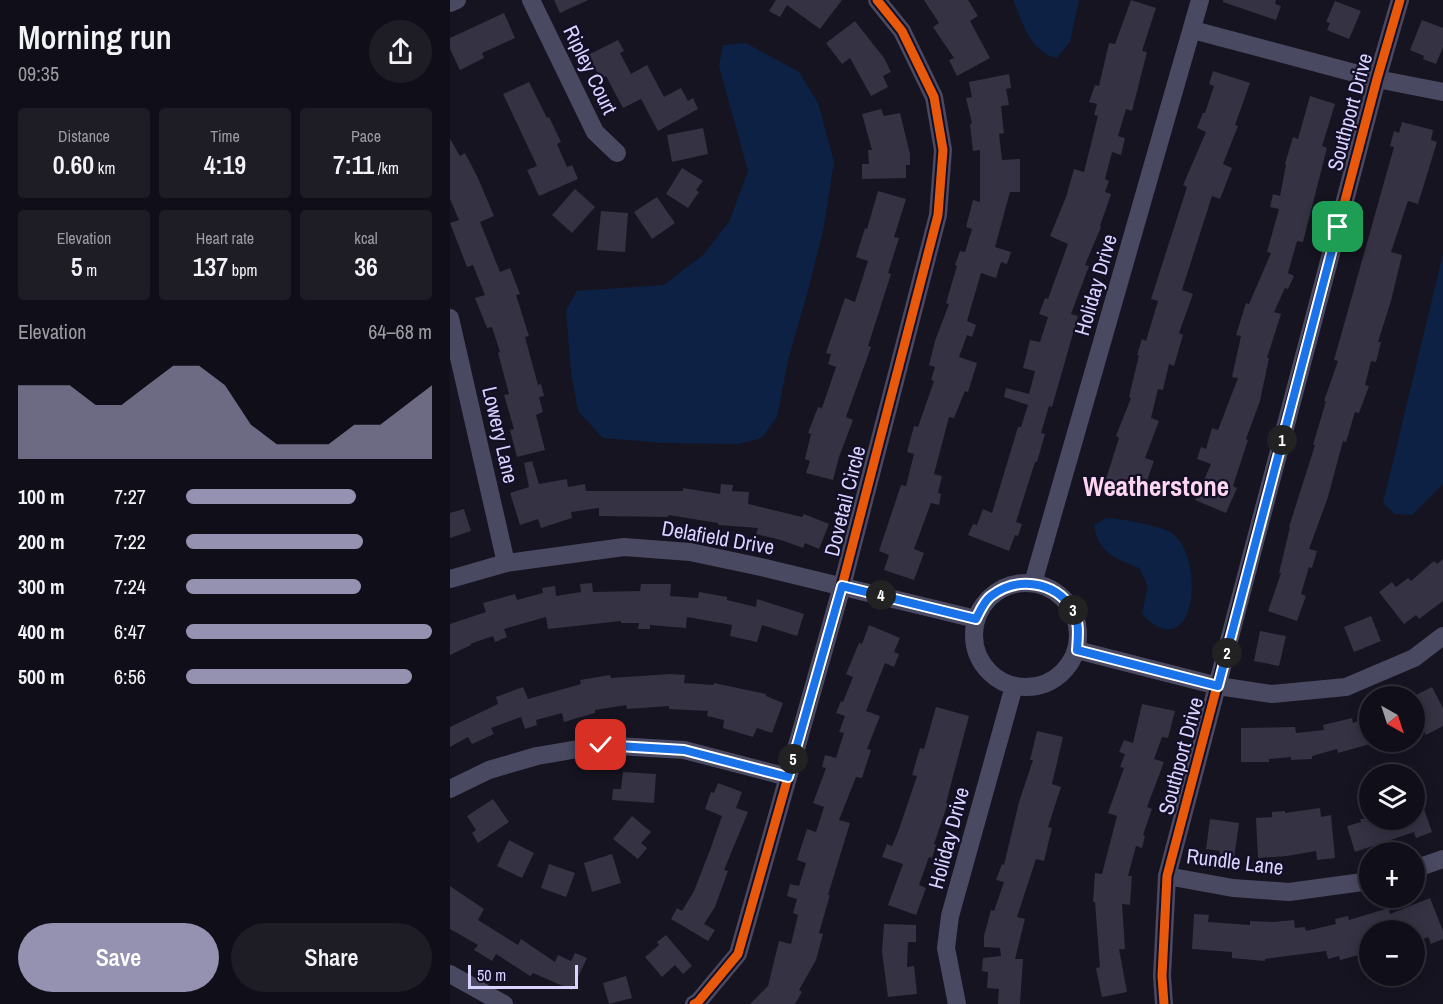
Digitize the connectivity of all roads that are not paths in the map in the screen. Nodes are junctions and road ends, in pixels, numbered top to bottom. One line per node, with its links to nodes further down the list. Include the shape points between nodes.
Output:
1 (457, 0): 6 (street)
2 (531, 0): 10 (street, Ripley Court, via 596,132)
3 (877, 0): 15 (street, Dovetail Circle, via 902,31 934,97 943,150 938,215)
4 (1200, 0): 7 (street, Holiday Drive)
5 (1400, 0): 8 (street, Southport Drive)
6 (450, 3)
7 (1193, 30): 8 (street); 14 (street, Holiday Drive)
8 (1377, 79): 9 (street); 20 (street, Southport Drive)
9 (1443, 92)
10 (617, 153)
11 (450, 318): 12 (street, Lowery Lane)
12 (506, 563): 13 (street, Delafield Drive); 15 (street, Delafield Drive, via 624,547 690,552)
13 (450, 579)
14 (1034, 583): 16 (street, via 1014,584 992,595); 18 (street, via 1058,593 1073,610 1078,628)
15 (842, 586): 16 (street, Delafield Drive); 21 (street, Dovetail Circle)
16 (976, 619): 19 (street, via 974,639 978,656 994,676)
17 (1443, 636): 20 (street, via 1414,658 1346,687 1272,694)
18 (1077, 650): 19 (street, via 1068,666 1048,682); 20 (street)
19 (1014, 686): 30 (street, Holiday Drive, via 950,916 946,948)
20 (1218, 686): 25 (street, Southport Drive)
21 (788, 777): 22 (street, via 684,750 601,745 537,756 489,770); 29 (street, Dovetail Circle, via 738,954)
22 (450, 789)
23 (1443, 859): 24 (street)
24 (1425, 865)
25 (1167, 876): 26 (street, Rundle Lane, via 1233,888 1289,892); 31 (street, Southport Drive)
26 (1359, 882)
27 (450, 974): 28 (street)
28 (504, 1004)
29 (694, 1004)
30 (957, 1004)
31 (1164, 1004)

